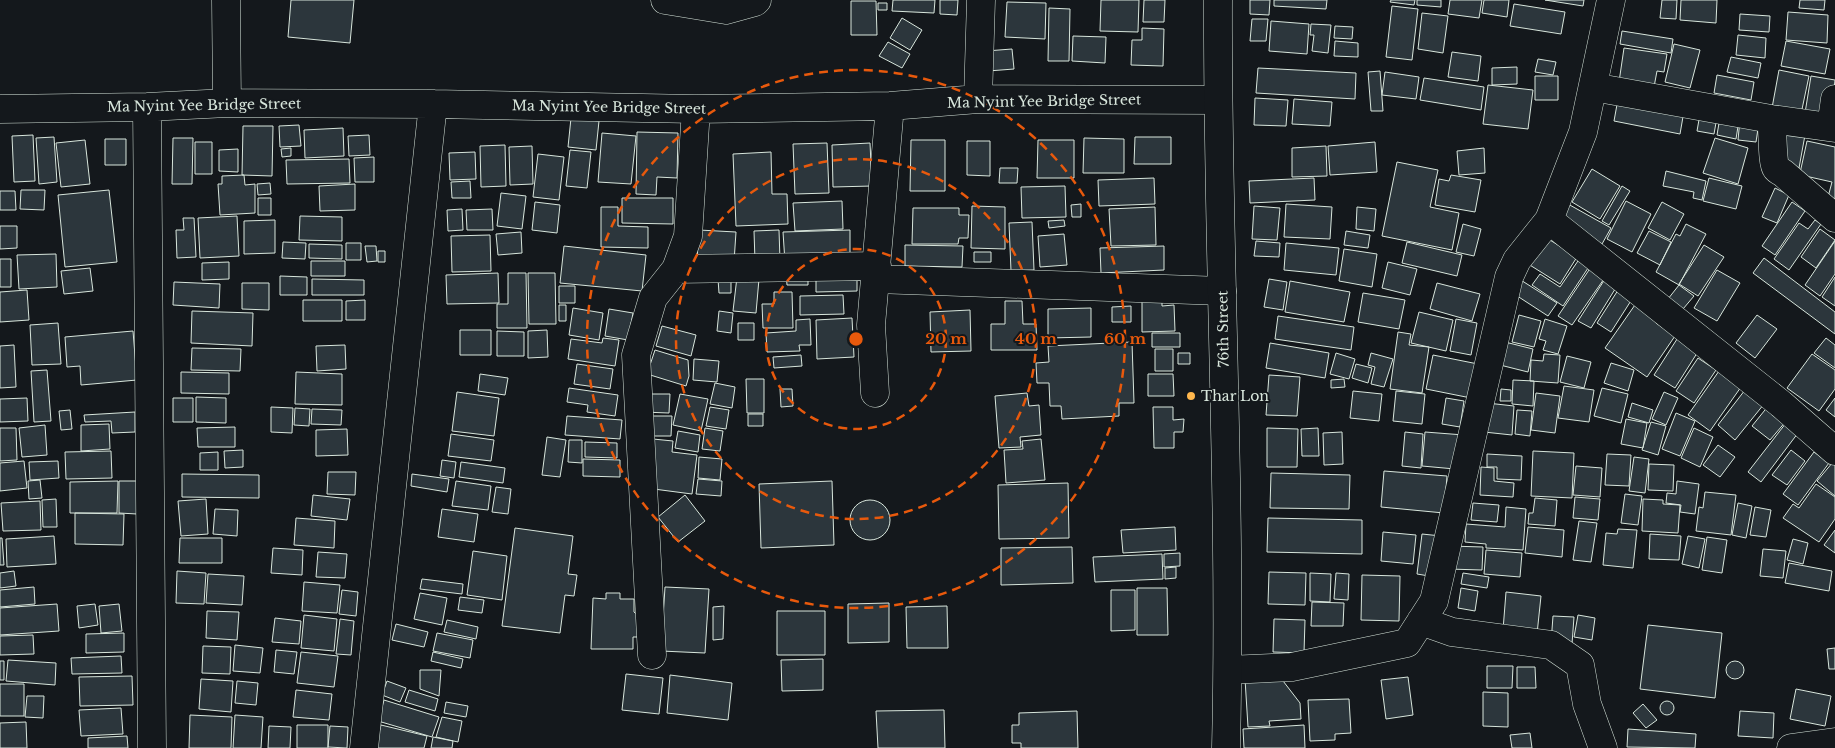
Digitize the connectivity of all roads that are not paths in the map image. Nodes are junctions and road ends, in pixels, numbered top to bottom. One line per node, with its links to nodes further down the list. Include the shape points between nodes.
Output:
1 (226, 0): 11 (street)
2 (665, 0): 3 (street, via 726,10)
3 (757, 0)
4 (981, 0): 8 (street)
5 (1218, 0): 10 (street, 76th Street)
6 (1611, 0): 7 (street)
7 (1593, 87): 17 (street); 20 (street, via 1583,132)
8 (978, 98): 10 (street, Ma Nyint Yee Bridge Street); 13 (street, Ma Nyint Yee Bridge Street)
9 (1835, 99): 18 (street)
10 (1218, 100): 23 (street, 76th Street)
11 (227, 103): 12 (street, Ma Nyint Yee Bridge Street); 14 (street, Ma Nyint Yee Bridge Street)
12 (433, 104): 16 (street, Ma Nyint Yee Bridge Street); 31 (street)
13 (890, 106): 16 (street, Ma Nyint Yee Bridge Street); 22 (street)
14 (147, 107): 15 (street, Ma Nyint Yee Bridge Street); 30 (street)
15 (0, 109)
16 (696, 109): 21 (street, via 688,236)
17 (1771, 119): 18 (street); 19 (street, via 1776,169)
18 (1833, 127)
19 (1835, 218)
20 (1549, 220): 25 (street, via 1781,404); 26 (street, via 1517,260 1508,277 1434,601)
21 (676, 269): 22 (street); 27 (street, via 653,298 636,355)
22 (876, 273): 23 (street); 24 (street, via 871,325)
23 (1222, 291): 28 (street, 76th Street)
24 (875, 393)
25 (1835, 451)
26 (1421, 621): 28 (street, via 1407,643 1292,667); 33 (street, via 1452,632 1552,645 1580,665 1587,704)
27 (652, 655)
28 (1228, 670): 32 (street, 76th Street)
29 (1835, 742): 34 (street)
30 (152, 748)
31 (364, 748)
32 (1226, 748)
33 (1603, 748)
34 (1791, 748)

